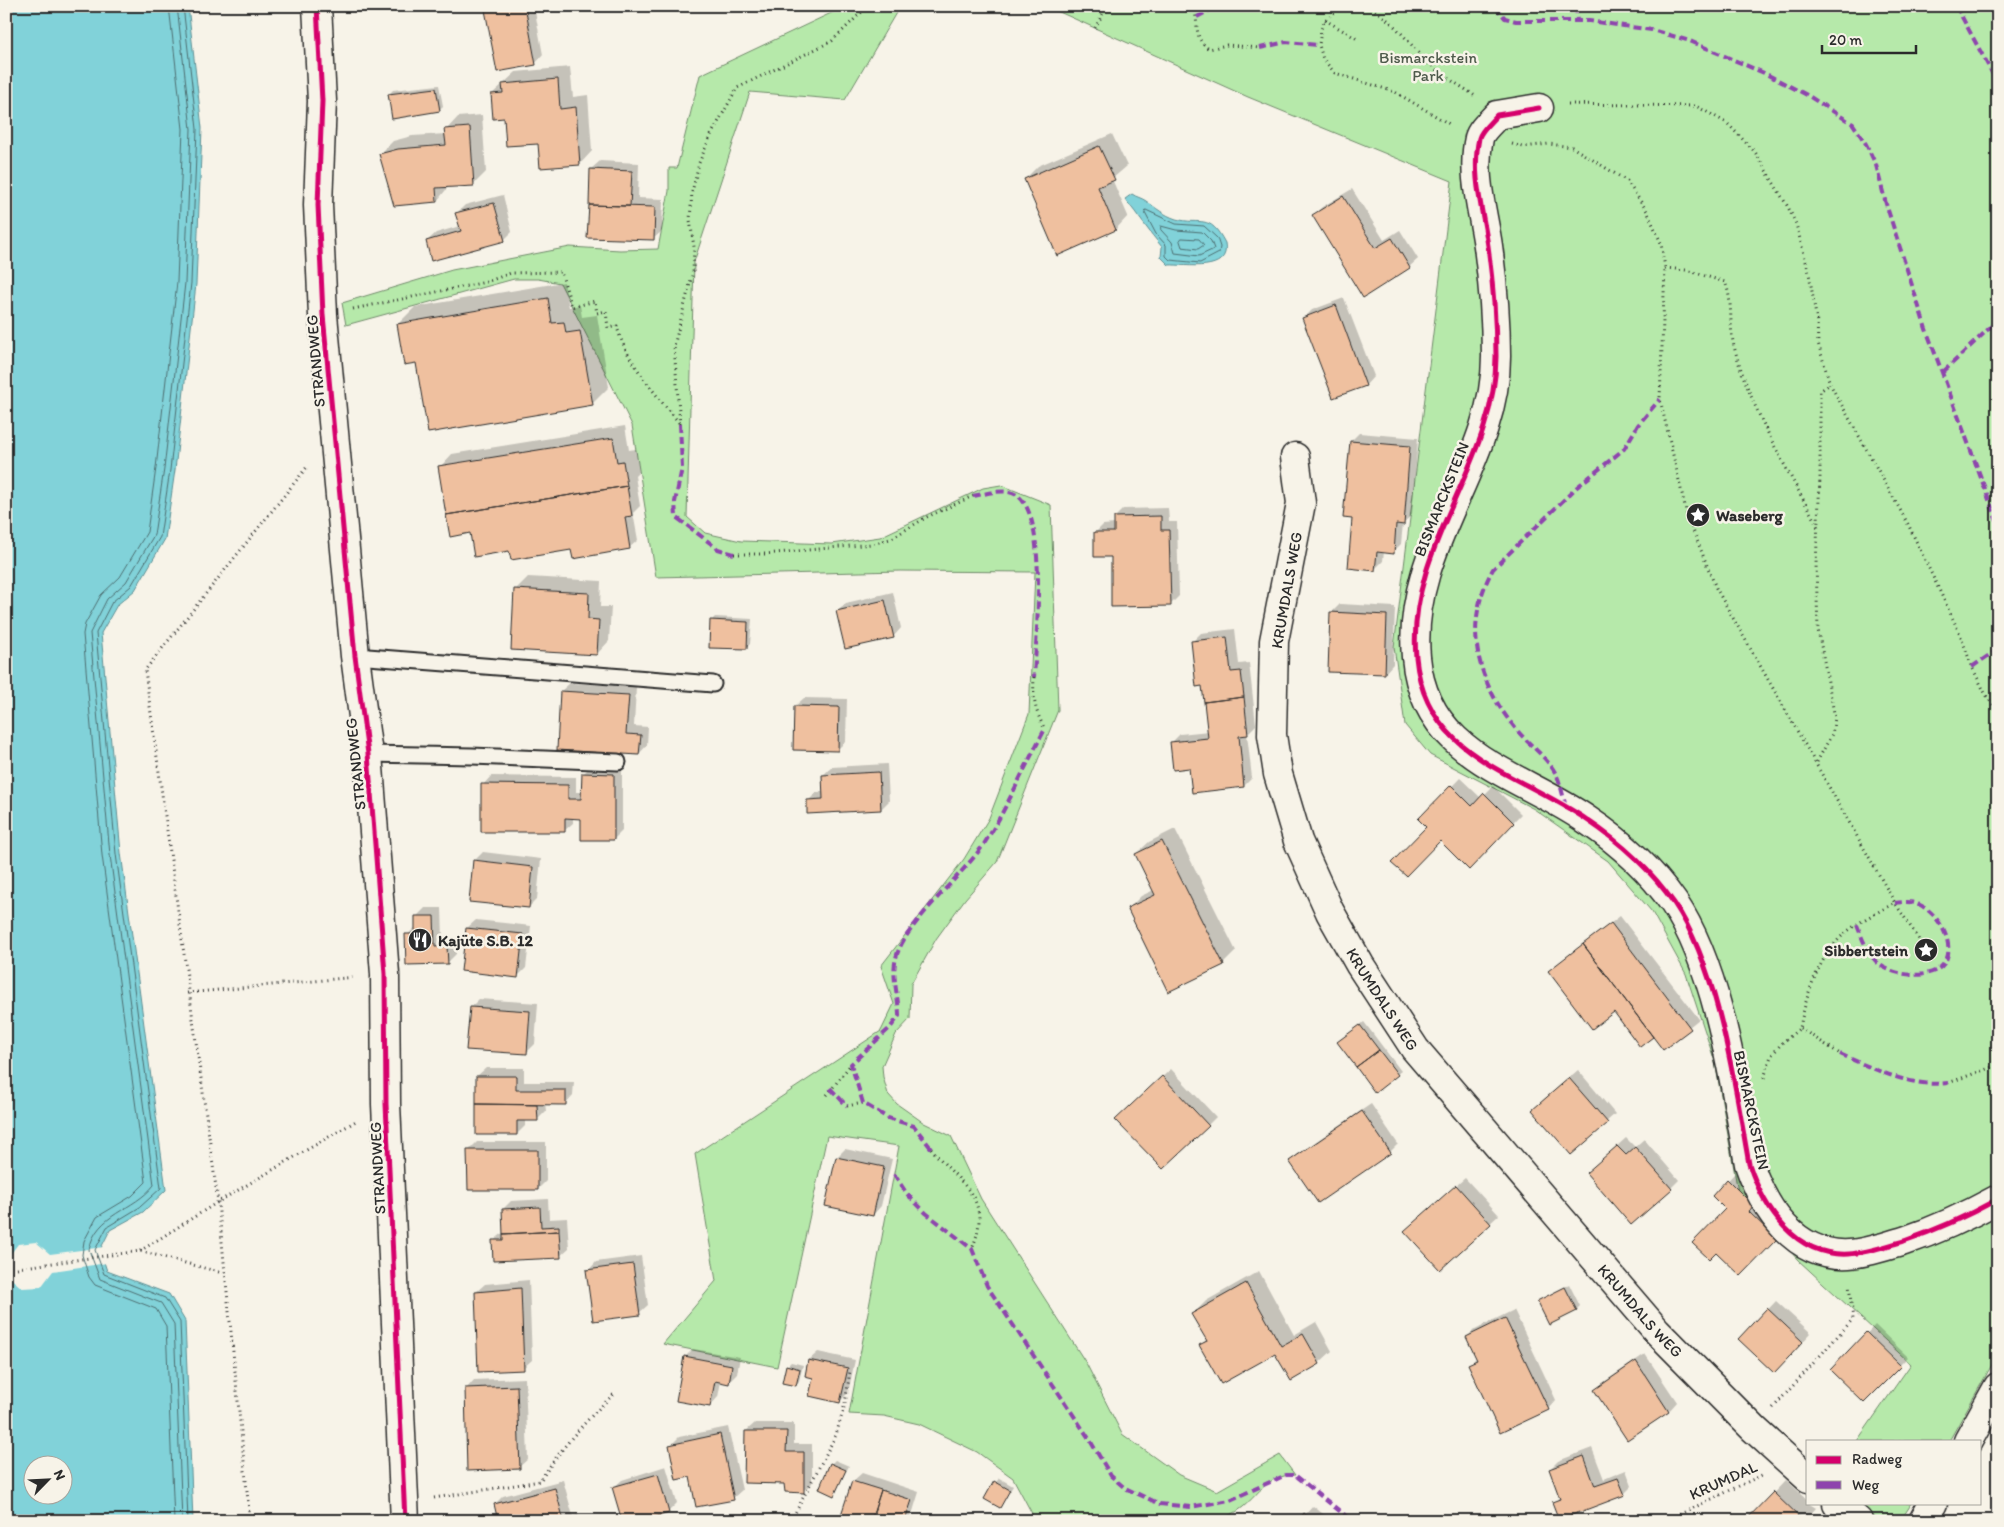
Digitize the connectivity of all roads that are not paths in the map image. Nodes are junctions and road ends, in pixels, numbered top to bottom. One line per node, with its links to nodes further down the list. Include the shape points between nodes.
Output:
1 (317, 6): 4 (street, STRANDWEG, via 322,101 318,205 323,315)
2 (1539, 108): 8 (street, BISMARCKSTEIN, via 1497,114 1480,135 1476,175 1494,291 1496,372 1493,398 1438,534 1418,597 1416,634 1425,697 1447,732 1461,745 1488,766 1586,819 1622,846 1673,902 1690,930 1706,973 1737,1097 1749,1164 1761,1196 1787,1232 1822,1251 1846,1254 1874,1250 1933,1231)
3 (1296, 457): 11 (street, KRUMDALS WEG, via 1301,503 1274,641 1272,734 1278,774 1298,841 1330,912 1415,1049 1657,1331)
4 (355, 656): 5 (lane); 6 (street, STRANDWEG)
5 (713, 684)
6 (368, 754): 7 (lane); 14 (street, STRANDWEG, via 385,974 386,1104)
7 (618, 762)
8 (1998, 1199)
9 (1998, 1387): 10 (street)
10 (1969, 1440)
11 (1799, 1470)
12 (1838, 1504): 15 (street)
13 (1932, 1504): 16 (street)
14 (405, 1512)
15 (1858, 1521)
16 (1923, 1521)

